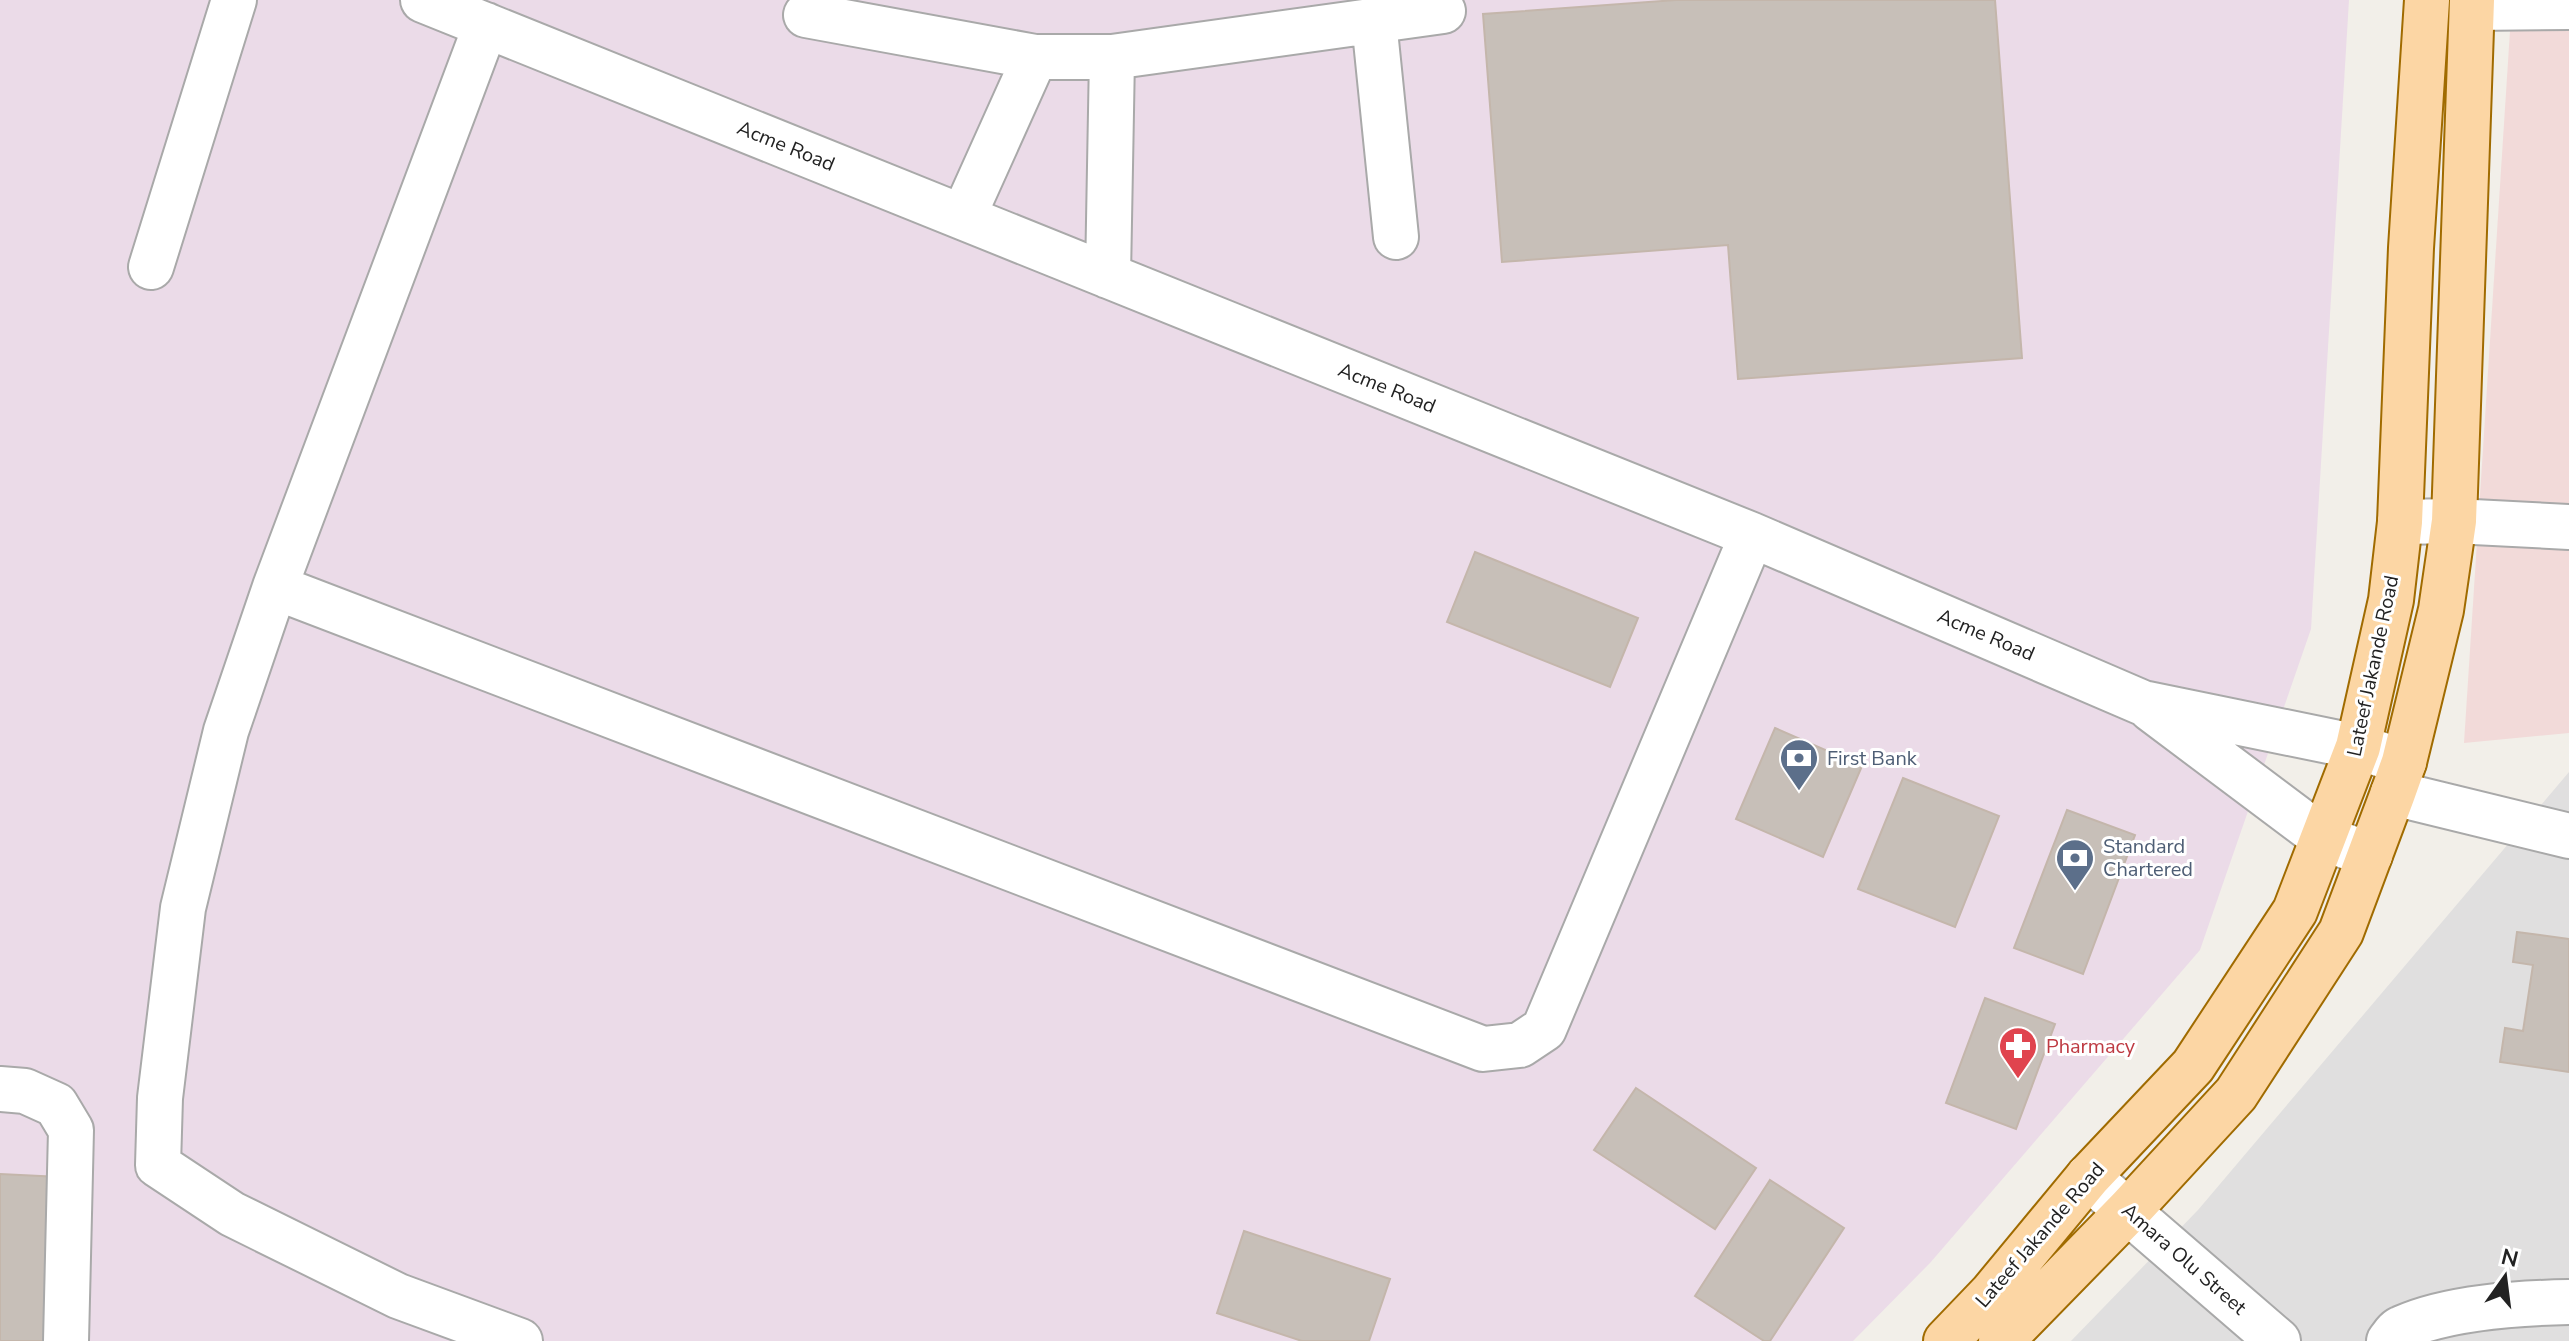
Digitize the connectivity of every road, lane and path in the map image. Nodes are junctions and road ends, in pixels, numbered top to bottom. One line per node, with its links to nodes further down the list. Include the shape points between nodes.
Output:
1 (234, 0): 14 (street)
2 (423, 0): 9 (street, Acme Road)
3 (2427, 0): 17 (main road, Lateef Jakande Road)
4 (2472, 4): 5 (street); 16 (main road, Lateef Jakande Road)
5 (2569, 7)
6 (1443, 11): 8 (street)
7 (806, 15): 10 (street)
8 (1374, 21): 11 (street); 13 (street)
9 (486, 25): 12 (street, Acme Road); 20 (street)
10 (1035, 57): 11 (street); 12 (street)
11 (1112, 57): 15 (street)
12 (963, 217): 15 (street, Acme Road)
13 (1396, 237)
14 (151, 267)
15 (1108, 276): 19 (street, Acme Road)
16 (2454, 521): 17 (street); 18 (street); 23 (main road, Lateef Jakande Road, via 2441,610)
17 (2400, 522): 22 (main road, Lateef Jakande Road, via 2391,600)
18 (2569, 527)
19 (1752, 535): 20 (street, via 1544,1029 1520,1045 1483,1049); 21 (street, Acme Road)
20 (275, 587): 32 (street, via 226,731 183,908 160,1098 158,1165 232,1214 398,1296)
21 (2143, 703): 22 (street, Acme Road); 25 (street)
22 (2358, 747): 23 (street, Acme Road); 25 (main road, Lateef Jakande Road)
23 (2398, 778): 24 (street, Acme Road); 26 (main road, Lateef Jakande Road)
24 (2569, 836)
25 (2323, 838): 26 (street); 28 (main road, Lateef Jakande Road, via 2295,911 2193,1066)
26 (2370, 855): 29 (main road, Lateef Jakande Road, via 2341,932 2236,1094)
27 (0, 1089): 31 (street, via 25,1091 56,1105 71,1130)
28 (2088, 1177): 29 (street, Amara Olu Street); 33 (main road, Lateef Jakande Road)
29 (2129, 1210): 34 (main road, Lateef Jakande Road); 35 (street, Amara Olu Street)
30 (2569, 1302): 36 (street, via 2515,1303 2454,1313 2399,1329)
31 (66, 1341)
32 (520, 1341)
33 (1946, 1341)
34 (2001, 1341)
35 (2278, 1341)
36 (2389, 1341)

